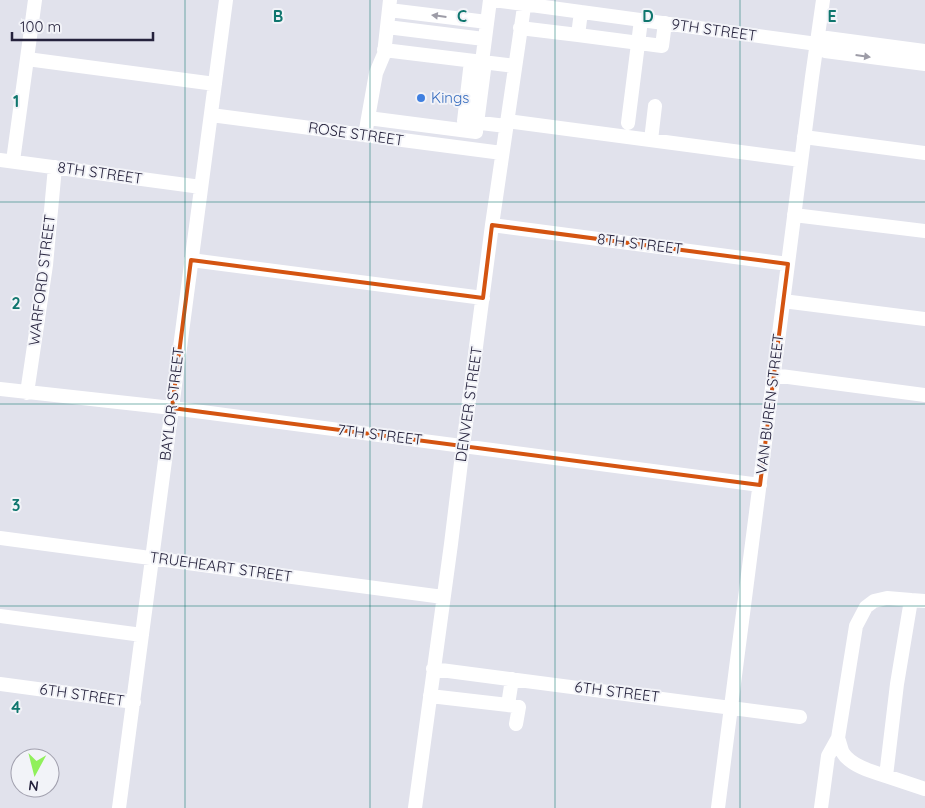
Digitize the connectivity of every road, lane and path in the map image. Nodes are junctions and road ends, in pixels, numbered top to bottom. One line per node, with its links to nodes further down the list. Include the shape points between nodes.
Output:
1 (35, 0): 19 (street)
2 (226, 0): 23 (street, BAYLOR STREET)
3 (491, 0): 5 (street, 9TH STREET); 9 (street)
4 (823, 0): 16 (street, VAN BUREN STREET)
5 (524, 2): 7 (street, 9TH STREET); 12 (street, DENVER STREET)
6 (390, 5): 9 (street, one-way to 6); 11 (street)
7 (581, 12): 8 (street, 9TH STREET); 13 (street)
8 (641, 20): 10 (street, 9TH STREET); 15 (street)
9 (487, 22): 14 (street)
10 (665, 23): 15 (street, via 662,46); 16 (street, 9TH STREET)
11 (387, 26): 14 (street); 17 (street)
12 (520, 28): 13 (street); 22 (street, DENVER STREET)
13 (578, 35): 15 (street)
14 (484, 39): 20 (street)
15 (638, 43): 27 (street)
16 (817, 44): 18 (street, 9TH STREET, via 827,38); 21 (street, 9TH STREET, one-way to 21, via 825,51); 31 (street, VAN BUREN STREET)
17 (384, 50): 20 (street); 26 (street, via 376,72)
18 (925, 51)
19 (27, 59): 23 (street); 37 (street)
20 (479, 62): 22 (street); 29 (street, via 464,121)
21 (925, 64)
22 (515, 66): 28 (street, DENVER STREET)
23 (215, 84): 25 (street, BAYLOR STREET)
24 (655, 106): 32 (street)
25 (211, 115): 30 (street, ROSE STREET); 39 (street, BAYLOR STREET)
26 (368, 118): 29 (street); 30 (street)
27 (628, 123)
28 (506, 124): 29 (street); 32 (street); 35 (street, DENVER STREET)
29 (477, 127): 33 (street)
30 (365, 135): 33 (street, ROSE STREET)
31 (804, 137): 34 (street); 36 (street, VAN BUREN STREET)
32 (651, 140): 36 (street)
33 (474, 150): 35 (street, ROSE STREET)
34 (925, 153)
35 (502, 154): 41 (street, DENVER STREET)
36 (801, 160): 40 (street, VAN BUREN STREET)
37 (6, 161): 38 (street, 8TH STREET)
38 (55, 167): 39 (street, 8TH STREET); 50 (street, WARFORD STREET, via 46,266)
39 (201, 187): 43 (street, BAYLOR STREET)
40 (794, 215): 42 (street); 44 (street, VAN BUREN STREET)
41 (492, 226): 44 (street, 8TH STREET); 45 (street, DENVER STREET)
42 (925, 231)
43 (192, 260): 45 (street); 52 (street, BAYLOR STREET)
44 (788, 264): 46 (street, VAN BUREN STREET)
45 (483, 298): 53 (street, DENVER STREET)
46 (783, 301): 47 (street); 48 (street, VAN BUREN STREET)
47 (925, 319)
48 (773, 375): 51 (street); 54 (street, VAN BUREN STREET)
49 (0, 389): 50 (street, 7TH STREET)
50 (27, 393): 52 (street, 7TH STREET)
51 (925, 395)
52 (172, 408): 53 (street, 7TH STREET); 56 (street, BAYLOR STREET)
53 (462, 446): 54 (street, 7TH STREET); 57 (street, DENVER STREET)
54 (760, 485): 67 (street, VAN BUREN STREET)
55 (0, 538): 56 (street, TRUEHEART STREET)
56 (152, 558): 57 (street, TRUEHEART STREET); 60 (street, BAYLOR STREET)
57 (443, 597): 61 (street, DENVER STREET)
58 (918, 601): 70 (street, via 888,598 874,601 866,607 856,626); 71 (street, via 897,684)
59 (0, 616): 60 (street)
60 (142, 635): 65 (street, BAYLOR STREET)
61 (433, 669): 62 (street, 6TH STREET); 64 (street, DENVER STREET)
62 (512, 679): 66 (street); 67 (street, 6TH STREET)
63 (0, 684): 65 (street, 6TH STREET)
64 (430, 696): 66 (street); 74 (street, DENVER STREET)
65 (134, 702): 73 (street, BAYLOR STREET)
66 (508, 705): 69 (street, via 519,707)
67 (731, 708): 68 (street, 6TH STREET); 75 (street, VAN BUREN STREET)
68 (800, 717)
69 (516, 724)
70 (838, 738): 71 (street, via 844,754 854,763); 76 (street, via 828,756)
71 (886, 776): 72 (street)
72 (925, 789)
73 (120, 808)
74 (415, 808)
75 (718, 808)
76 (821, 808)

